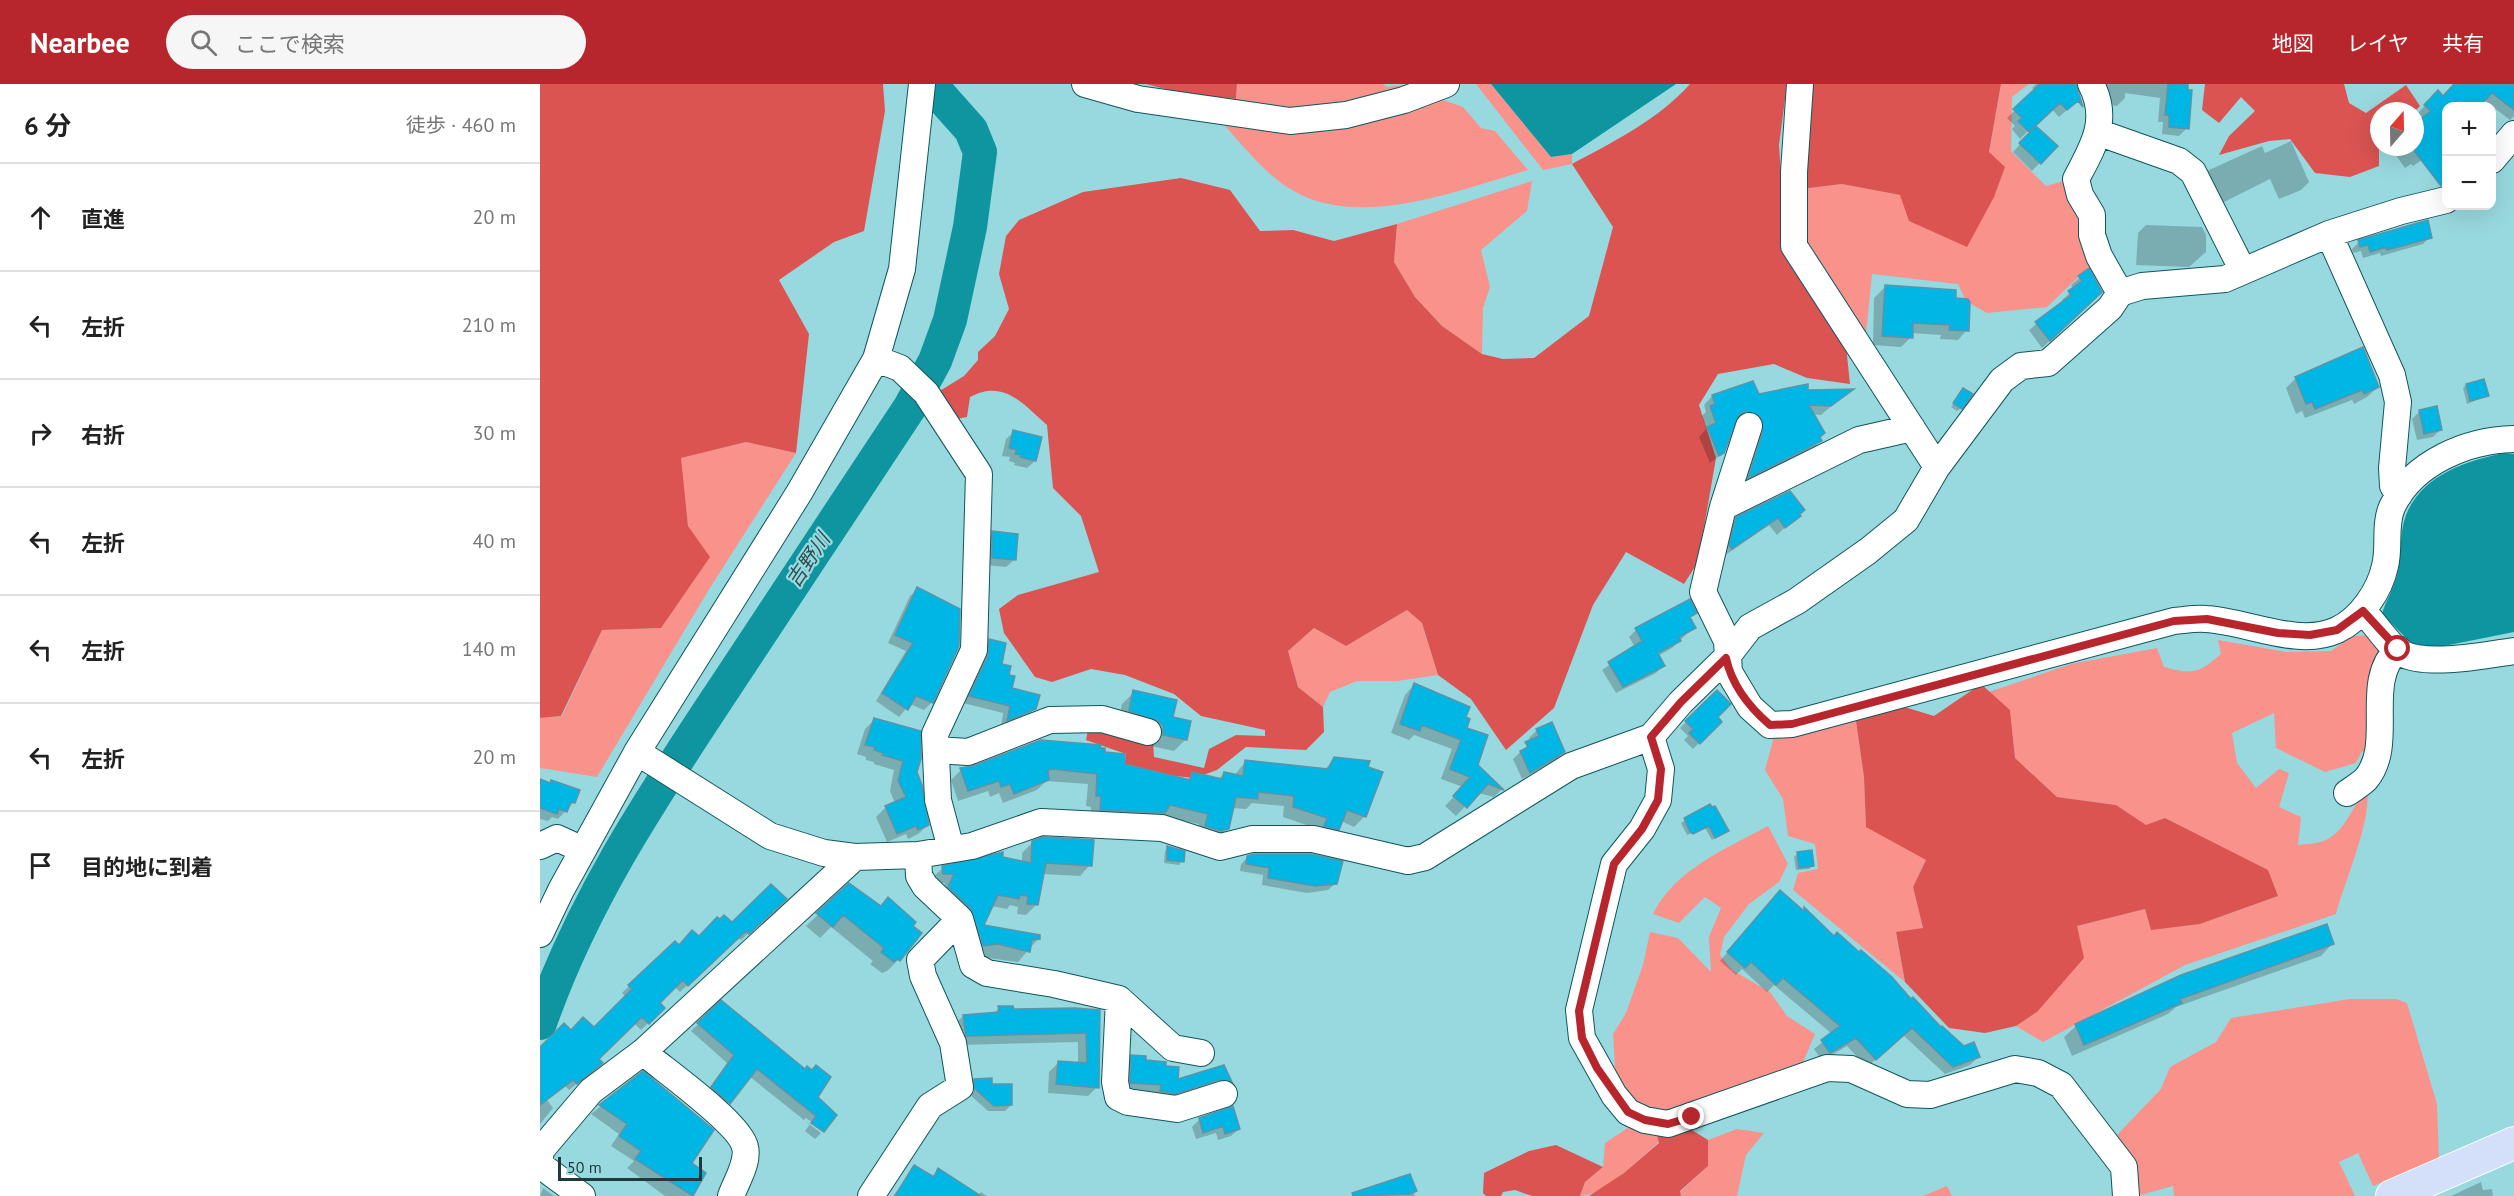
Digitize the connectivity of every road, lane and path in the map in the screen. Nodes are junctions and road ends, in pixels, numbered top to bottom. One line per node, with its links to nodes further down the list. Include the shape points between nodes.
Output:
1 (928, 84): 13 (street, via 902,269)
2 (1085, 84): 3 (street, via 1138,99 1290,121 1346,114 1404,100)
3 (1446, 84)
4 (1800, 84): 15 (street, via 1794,246)
5 (2091, 84): 6 (street, via 2096,93)
6 (2100, 133): 11 (street, via 2179,161 2193,172); 12 (street, via 2076,178 2080,195 2092,215 2092,236 2099,256)
7 (2514, 134): 8 (street)
8 (2495, 156)
9 (2442, 201): 10 (street)
10 (2328, 234): 11 (street); 18 (street, via 2392,375 2398,402 2393,486)
11 (2243, 271): 12 (street, via 2225,279 2142,286)
12 (2120, 293): 17 (street, via 2110,308 2048,363 2021,366 2002,380)
13 (876, 359): 26 (street, via 900,368 926,393 979,474 974,650 935,734); 27 (street, via 799,493)
14 (1749, 426): 19 (street)
15 (1912, 428): 17 (street); 19 (street, via 1859,440)
16 (2514, 439): 18 (street, via 2490,440 2456,450 2426,466)
17 (1937, 467): 23 (street, via 1906,520 1797,601 1750,627)
18 (2399, 495): 20 (street, via 2391,508 2385,566)
19 (1723, 507): 23 (street, via 1703,592 1727,641)
20 (2363, 611): 21 (street); 23 (street, via 2337,630 2310,635 2207,619 2174,621 1792,724 1770,725 1750,707 1729,672)
21 (2398, 649): 22 (street, via 2423,658 2452,660); 28 (street, via 2388,659 2381,677 2379,746 2367,779)
22 (2514, 651)
23 (1726, 658): 25 (street)
24 (1148, 732): 26 (street, via 1102,719 1050,720 968,752)
25 (1651, 737): 30 (street, via 1571,766 1425,857 1408,861 1313,839 1252,839 1220,847 1162,828 1041,822 999,838); 46 (street, via 1661,769 1658,800 1642,829 1614,864 1579,1011 1582,1038 1597,1068 1628,1112 1668,1124 1827,1068 1851,1069 1907,1094 1930,1095 2015,1069 2038,1073 2061,1085 2124,1167)
26 (936, 750): 30 (street, via 938,800)
27 (637, 752): 31 (street); 33 (street, via 770,836 824,853)
28 (2347, 793)
29 (540, 846): 31 (street, via 557,838)
30 (951, 849): 32 (street)
31 (583, 850): 35 (street)
32 (918, 855): 33 (street); 34 (street, via 919,876 925,886)
33 (855, 857): 37 (street)
34 (960, 919): 36 (street, via 973,965 987,973); 45 (street, via 920,960 923,976 953,1042 960,1087 930,1106)
35 (540, 934)
36 (1119, 999): 38 (street, via 1173,1048); 39 (street, via 1115,1082 1118,1097 1177,1109)
37 (643, 1052): 41 (street, via 591,1091 541,1150); 44 (street, via 736,1129 745,1147 745,1160)
38 (1201, 1053)
39 (1224, 1094)
40 (2513, 1146): 47 (main road)
41 (540, 1158)
42 (540, 1165): 43 (street)
43 (582, 1196)
44 (731, 1196)
45 (871, 1196)
46 (2126, 1196)
47 (2392, 1196)

